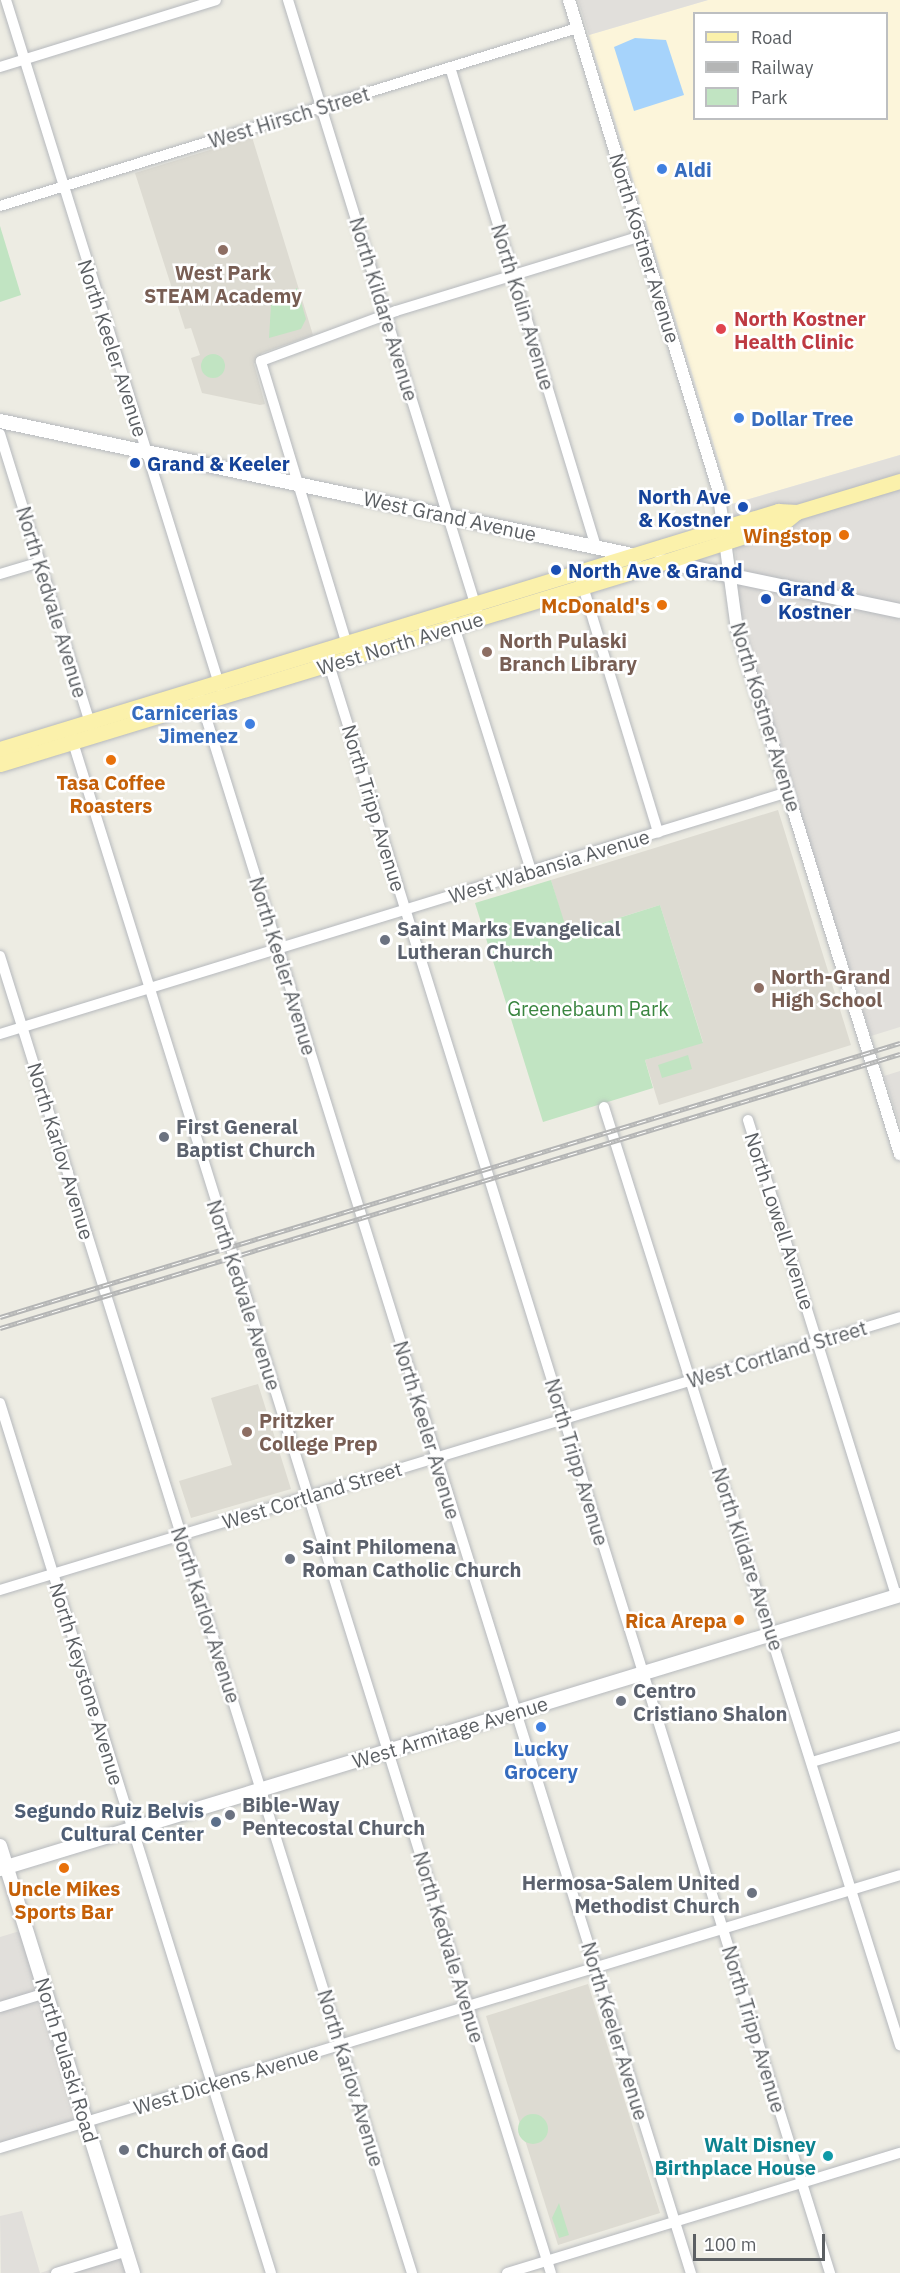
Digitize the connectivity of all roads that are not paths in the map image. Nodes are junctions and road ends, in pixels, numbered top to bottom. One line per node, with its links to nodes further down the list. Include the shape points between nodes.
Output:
1 (6, 0): 6 (street, North Keeler Avenue)
2 (216, 0): 6 (street)
3 (288, 0): 9 (street, North Kildare Avenue)
4 (568, 0): 5 (street, North Kostner Avenue)
5 (577, 28): 8 (street, West Hirsch Street); 12 (street, North Kostner Avenue)
6 (24, 59): 7 (street); 10 (street, North Keeler Avenue)
7 (0, 67)
8 (450, 67): 9 (street, West Hirsch Street); 13 (street, North Kolin Avenue)
9 (321, 107): 10 (street, West Hirsch Street); 14 (street, North Kildare Avenue)
10 (63, 186): 11 (street, West Hirsch Street); 17 (street, North Keeler Avenue)
11 (0, 206)
12 (641, 236): 13 (street); 21 (street, North Kostner Avenue)
13 (514, 275): 14 (street); 22 (street, North Kolin Avenue)
14 (386, 317): 19 (street, via 261,361); 20 (street, North Kildare Avenue)
15 (0, 422): 17 (main road, West Grand Avenue)
16 (0, 434): 24 (street, North Kedvale Avenue)
17 (146, 452): 19 (main road, West Grand Avenue); 34 (street, North Keeler Avenue)
18 (900, 480): 21 (main road, West North Avenue, via 796,512 782,524)
19 (297, 484): 20 (main road, West Grand Avenue); 32 (street)
20 (448, 516): 22 (main road, West Grand Avenue); 29 (street, North Kildare Avenue)
21 (726, 534): 23 (main road, West North Avenue); 25 (main road, West North Avenue); 27 (street, North Kostner Avenue)
22 (596, 548): 23 (main road, West Grand Avenue)
23 (633, 555): 25 (main road, West Grand Avenue); 28 (main road, West North Avenue)
24 (40, 562): 26 (street); 36 (street, North Kedvale Avenue)
25 (664, 562): 27 (main road, West Grand Avenue); 28 (main road, West North Avenue)
26 (0, 574)
27 (730, 575): 30 (main road, West Grand Avenue); 40 (street, North Kostner Avenue, via 737,629)
28 (581, 580): 29 (main road, West North Avenue); 41 (street)
29 (477, 611): 31 (main road, West North Avenue)
30 (900, 611)
31 (452, 619): 32 (main road, West North Avenue); 42 (street)
32 (348, 650): 33 (main road, West North Avenue)
33 (327, 657): 34 (main road, West North Avenue); 43 (street, North Tripp Avenue)
34 (221, 689): 35 (main road, West North Avenue)
35 (199, 696): 36 (main road, West North Avenue); 44 (street, North Keeler Avenue)
36 (92, 729): 37 (main road, West North Avenue)
37 (70, 735): 38 (main road, West North Avenue); 39 (main road, West North Avenue); 46 (street, North Kedvale Avenue)
38 (0, 749)
39 (0, 764)
40 (788, 792): 41 (street, West Wabansia Avenue); 51 (street, North Kostner Avenue)
41 (658, 832): 42 (street, West Wabansia Avenue)
42 (531, 872): 43 (street, West Wabansia Avenue)
43 (405, 910): 44 (street, West Wabansia Avenue); 56 (street, North Tripp Avenue)
44 (278, 949): 46 (street, West Wabansia Avenue); 57 (street, North Keeler Avenue)
45 (0, 956): 47 (street, North Karlov Avenue)
46 (149, 988): 47 (street, West Wabansia Avenue); 58 (street, North Kedvale Avenue)
47 (22, 1027): 48 (street, West Wabansia Avenue); 59 (street, North Karlov Avenue)
48 (0, 1034)
49 (604, 1107): 54 (street, North Kildare Avenue)
50 (748, 1120): 53 (street, North Lowell Avenue)
51 (900, 1154)
52 (900, 1317): 53 (street, West Cortland Street)
53 (818, 1341): 54 (street, West Cortland Street); 62 (street, North Lowell Avenue)
54 (691, 1380): 56 (street, West Cortland Street); 63 (street, North Kildare Avenue)
55 (0, 1403): 60 (street, North Keystone Avenue)
56 (564, 1419): 57 (street, West Cortland Street); 64 (street, North Tripp Avenue)
57 (436, 1458): 58 (street, West Cortland Street); 65 (street, North Keeler Avenue)
58 (308, 1496): 59 (street, West Cortland Street); 67 (street, North Kedvale Avenue)
59 (181, 1535): 60 (street, West Cortland Street); 69 (street, North Karlov Avenue)
60 (53, 1574): 61 (street, West Cortland Street); 70 (street, North Keystone Avenue)
61 (0, 1590)
62 (898, 1596): 63 (main road, West Armitage Avenue)
63 (771, 1634): 64 (main road, West Armitage Avenue); 68 (street, North Kildare Avenue)
64 (643, 1673): 65 (main road, West Armitage Avenue); 75 (street, North Tripp Avenue)
65 (516, 1712): 67 (main road, West Armitage Avenue); 76 (street, North Keeler Avenue)
66 (900, 1736): 68 (street)
67 (388, 1751): 69 (main road, West Armitage Avenue); 78 (street, North Kedvale Avenue)
68 (812, 1762): 74 (street, North Kildare Avenue)
69 (261, 1790): 70 (main road, West Armitage Avenue); 81 (street, North Karlov Avenue)
70 (133, 1828): 72 (main road, West Armitage Avenue); 83 (street, North Keystone Avenue)
71 (0, 1846): 72 (main road, North Pulaski Road)
72 (3, 1868): 77 (main road, North Pulaski Road)
73 (900, 1875): 74 (street, West Dickens Avenue)
74 (852, 1890): 75 (street, West Dickens Avenue); 80 (street, North Kildare Avenue)
75 (723, 1929): 76 (street, West Dickens Avenue); 87 (street, North Tripp Avenue)
76 (595, 1968): 78 (street, West Dickens Avenue); 88 (street, North Keeler Avenue)
77 (46, 1994): 79 (street); 84 (main road, North Pulaski Road)
78 (468, 2006): 81 (street, West Dickens Avenue); 90 (street, North Kedvale Avenue)
79 (0, 2007)
80 (896, 2015): 82 (street, North Kildare Avenue)
81 (341, 2045): 83 (street, West Dickens Avenue); 94 (street, North Karlov Avenue)
82 (900, 2045)
83 (212, 2084): 84 (street, West Dickens Avenue); 93 (street, North Keystone Avenue)
84 (86, 2122): 85 (street, West Dickens Avenue); 89 (main road, North Pulaski Road)
85 (0, 2148)
86 (900, 2153): 87 (street)
87 (802, 2183): 88 (street); 98 (street, North Tripp Avenue)
88 (675, 2222): 90 (street); 97 (street, North Keeler Avenue)
89 (127, 2251): 91 (street); 92 (main road, North Pulaski Road)
90 (547, 2261): 95 (street); 96 (street, North Kedvale Avenue)
91 (56, 2273)
92 (134, 2273)
93 (271, 2273)
94 (412, 2273)
95 (507, 2273)
96 (551, 2273)
97 (691, 2273)
98 (830, 2273)

